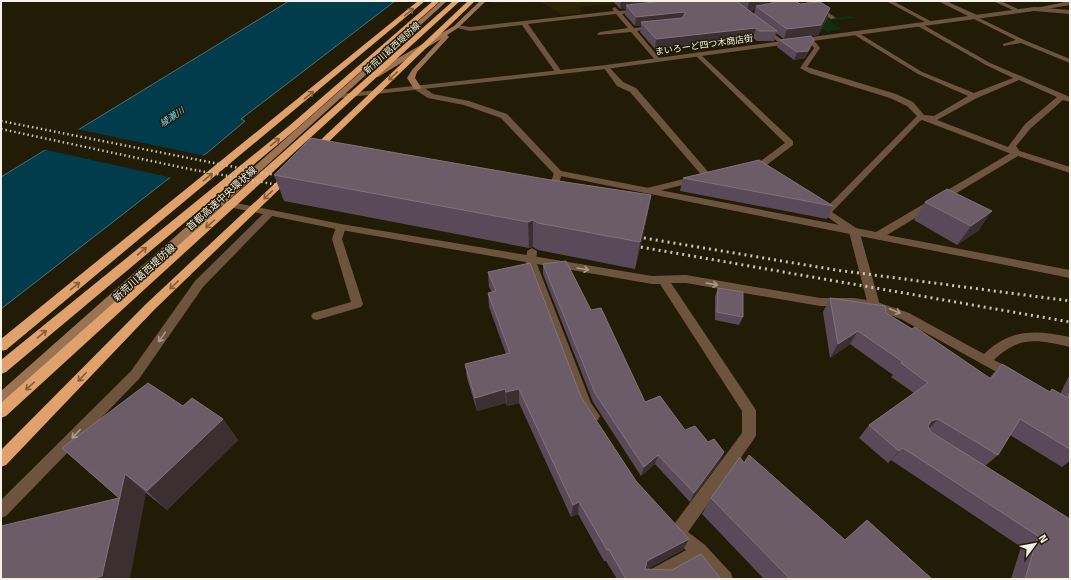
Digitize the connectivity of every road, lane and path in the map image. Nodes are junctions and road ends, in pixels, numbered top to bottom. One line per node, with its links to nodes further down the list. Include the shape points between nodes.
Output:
1 (422, 1): 65 (highway, one-way to 1)
2 (437, 1): 67 (highway, one-way to 2, via 292,128)
3 (444, 1): 41 (main road, 新荒川葛西堤防線)
4 (457, 1): 70 (highway, 首都高速中央環状線, one-way to 70)
5 (472, 1): 72 (highway, one-way to 72, via 150,307)
6 (483, 1): 25 (main road, 新荒川葛西堤防線)
7 (808, 1): 20 (street)
8 (889, 1): 21 (street)
9 (941, 1): 19 (street)
10 (996, 1): 16 (street)
11 (1067, 1): 12 (street)
12 (1070, 3): 15 (street)
13 (612, 6): 17 (street)
14 (648, 9): 17 (street)
15 (1034, 9): 16 (street, まいろーど四つ木商店街); 18 (street, まいろーど四つ木商店街)
16 (1018, 11): 19 (street, まいろーど四つ木商店街)
17 (617, 12): 22 (street); 27 (street)
18 (1070, 12)
19 (974, 16): 21 (street, まいろーど四つ木商店街); 31 (street)
20 (833, 18)
21 (929, 22): 24 (street, まいろーど四つ木商店街)
22 (524, 23): 25 (street, via 470,29); 38 (street)
23 (757, 23): 32 (street)
24 (918, 24): 28 (street, まいろーど四つ木商店街); 39 (street)
25 (456, 26): 40 (main road, 新荒川葛西堤防線, via 414,71 411,78); 41 (main road, 新荒川葛西堤防線)
26 (660, 26): 27 (street)
27 (632, 30): 29 (street); 35 (street)
28 (855, 33): 30 (street, まいろーど四つ木商店街); 42 (street, via 920,73)
29 (600, 34)
30 (810, 39): 32 (street, まいろーど四つ木商店街); 45 (street, via 817,48 803,68 893,96 910,104)
31 (1022, 41): 33 (street); 36 (street)
32 (784, 43): 34 (street, まいろーど四つ木商店街)
33 (1005, 45)
34 (698, 55): 35 (street, まいろーど四つ木商店街); 47 (street, via 790,143 760,170)
35 (658, 60): 37 (street, まいろーど四つ木商店街)
36 (1070, 61)
37 (606, 67): 38 (street, まいろーど四つ木商店街); 50 (street, via 620,84 633,90 710,176)
38 (558, 72): 40 (street, まいろーど四つ木商店街)
39 (1018, 78): 42 (street); 43 (street)
40 (417, 88): 41 (street, まいろーど四つ木商店街); 49 (street, via 431,96 466,103 504,116)
41 (340, 96): 52 (main road, 新荒川葛西堤防線)
42 (974, 96): 45 (street, via 935,118)
43 (1061, 97): 44 (street); 46 (street, via 1028,126 1012,146)
44 (1070, 100)
45 (922, 117): 46 (street); 54 (street, via 917,119)
46 (1017, 153): 48 (street); 58 (street)
47 (742, 170)
48 (1070, 170)
49 (558, 173): 50 (street); 51 (street)
50 (650, 190): 57 (street)
51 (548, 202)
52 (221, 203): 55 (street); 69 (main road, 新荒川葛西堤防線)
53 (814, 204): 54 (street)
54 (826, 212): 57 (street)
55 (270, 213): 56 (street); 73 (street, one-way to 73, via 200,284 135,374)
56 (341, 227): 59 (street); 63 (street, via 337,239 357,304)
57 (854, 230): 58 (street); 62 (street)
58 (879, 235): 60 (street)
59 (531, 256): 61 (street, one-way to 61); 71 (street, via 586,406)
60 (1070, 274)
61 (664, 281): 62 (street, one-way to 62, via 686,280 820,302); 75 (street, via 749,410 749,435)
62 (874, 305): 66 (street, one-way to 66, via 905,316)
63 (317, 316)
64 (1070, 342): 66 (street, via 1036,336 1013,339 997,348)
65 (1, 346)
66 (985, 361): 68 (street)
67 (1, 368)
68 (1024, 382)
69 (1, 399)
70 (1, 412)
71 (598, 425)
72 (1, 460)
73 (1, 511)
74 (668, 522): 75 (street)
75 (678, 533): 76 (street)
76 (699, 551): 77 (street); 78 (street)
77 (650, 579)
78 (725, 579)

